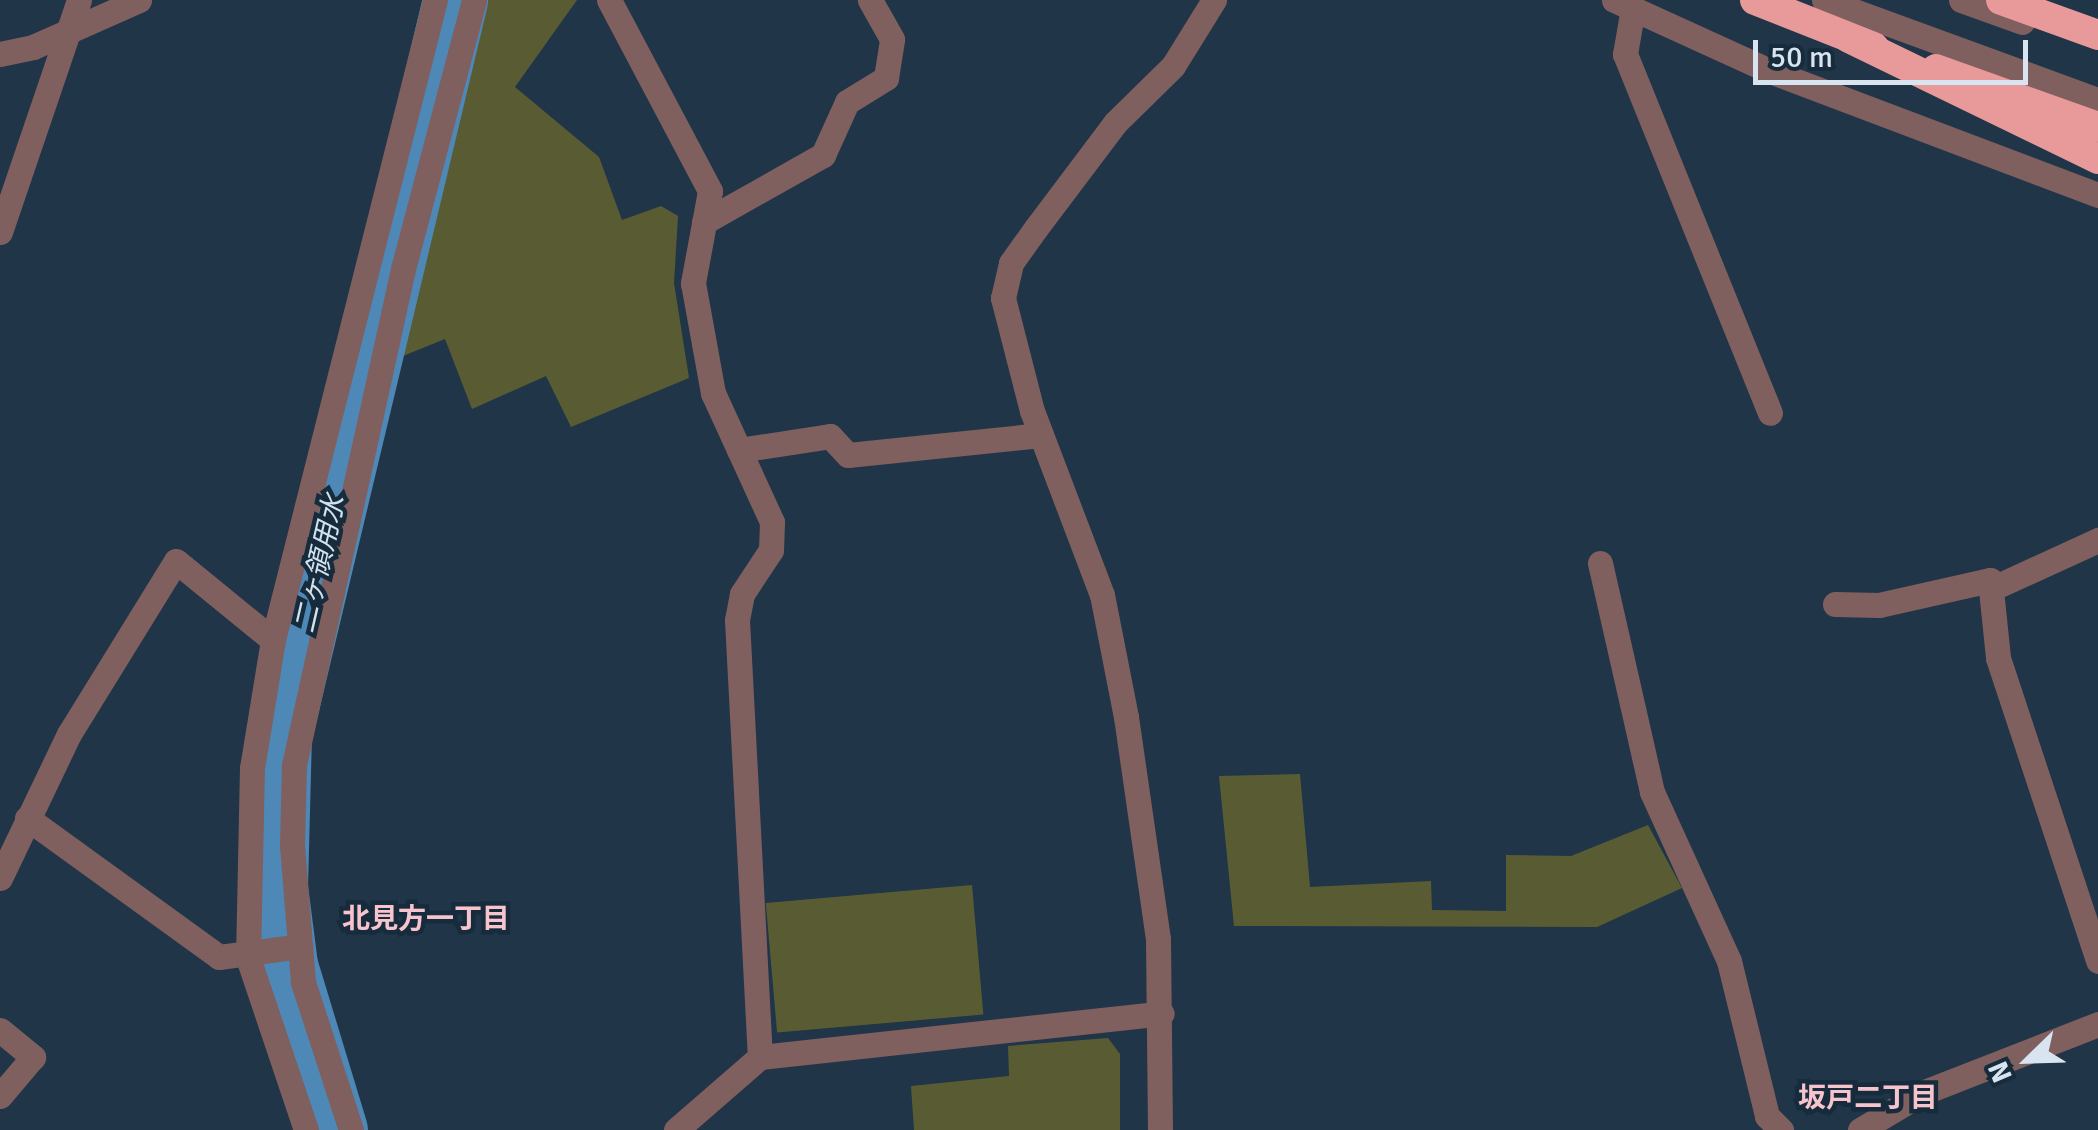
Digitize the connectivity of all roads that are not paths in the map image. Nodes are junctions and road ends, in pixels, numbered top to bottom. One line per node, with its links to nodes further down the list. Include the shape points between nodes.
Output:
1 (79, 0): 13 (street)
2 (139, 0): 13 (street)
3 (435, 0): 32 (street)
4 (474, 0): 35 (street, via 403,269 294,765)
5 (609, 0): 23 (street, via 710,191)
6 (870, 0): 23 (street, via 892,39 886,78 847,102 823,154)
7 (1214, 0): 26 (street, via 1173,66 1115,124 1012,263 1003,298 1009,336)
8 (1755, 0): 15 (highway)
9 (1824, 0): 18 (street)
10 (1961, 0): 16 (street)
11 (2001, 0): 14 (highway)
12 (1624, 4): 22 (street, via 1770,70); 25 (street, via 1625,54)
13 (69, 32): 17 (street); 24 (street)
14 (2098, 36)
15 (1849, 38): 19 (highway, bridge); 21 (highway, bridge)
16 (2098, 49)
17 (0, 54)
18 (2098, 100)
19 (2098, 127)
20 (2098, 148): 22 (street)
21 (2098, 159)
22 (2090, 192)
23 (704, 222): 27 (street, via 693,283 713,393)
24 (0, 232)
25 (1770, 412)
26 (1041, 435): 27 (street, via 848,455 830,436); 38 (street, via 1102,594 1146,856)
27 (740, 450): 41 (street, via 772,522 771,550 742,594 736,620)
28 (2098, 540): 30 (street)
29 (1600, 564): 47 (street, via 1652,792 1729,962 1767,1116)
30 (1991, 589): 31 (street, via 1990,580 1879,605); 37 (street, via 1998,658)
31 (1835, 604)
32 (273, 640): 33 (street, via 176,561 69,734); 36 (street, via 252,768)
33 (27, 818): 34 (street); 36 (street, via 219,958)
34 (0, 878)
35 (300, 946): 36 (street); 44 (street, via 308,996)
36 (248, 958): 43 (street)
37 (2098, 961)
38 (1162, 1012): 41 (street); 46 (street)
39 (2098, 1024): 48 (street, via 1922,1093)
40 (0, 1030): 42 (street, via 33,1057)
41 (760, 1057): 45 (street)
42 (0, 1096)
43 (306, 1130)
44 (351, 1130)
45 (676, 1130)
46 (1160, 1130)
47 (1781, 1130)
48 (1860, 1130)

